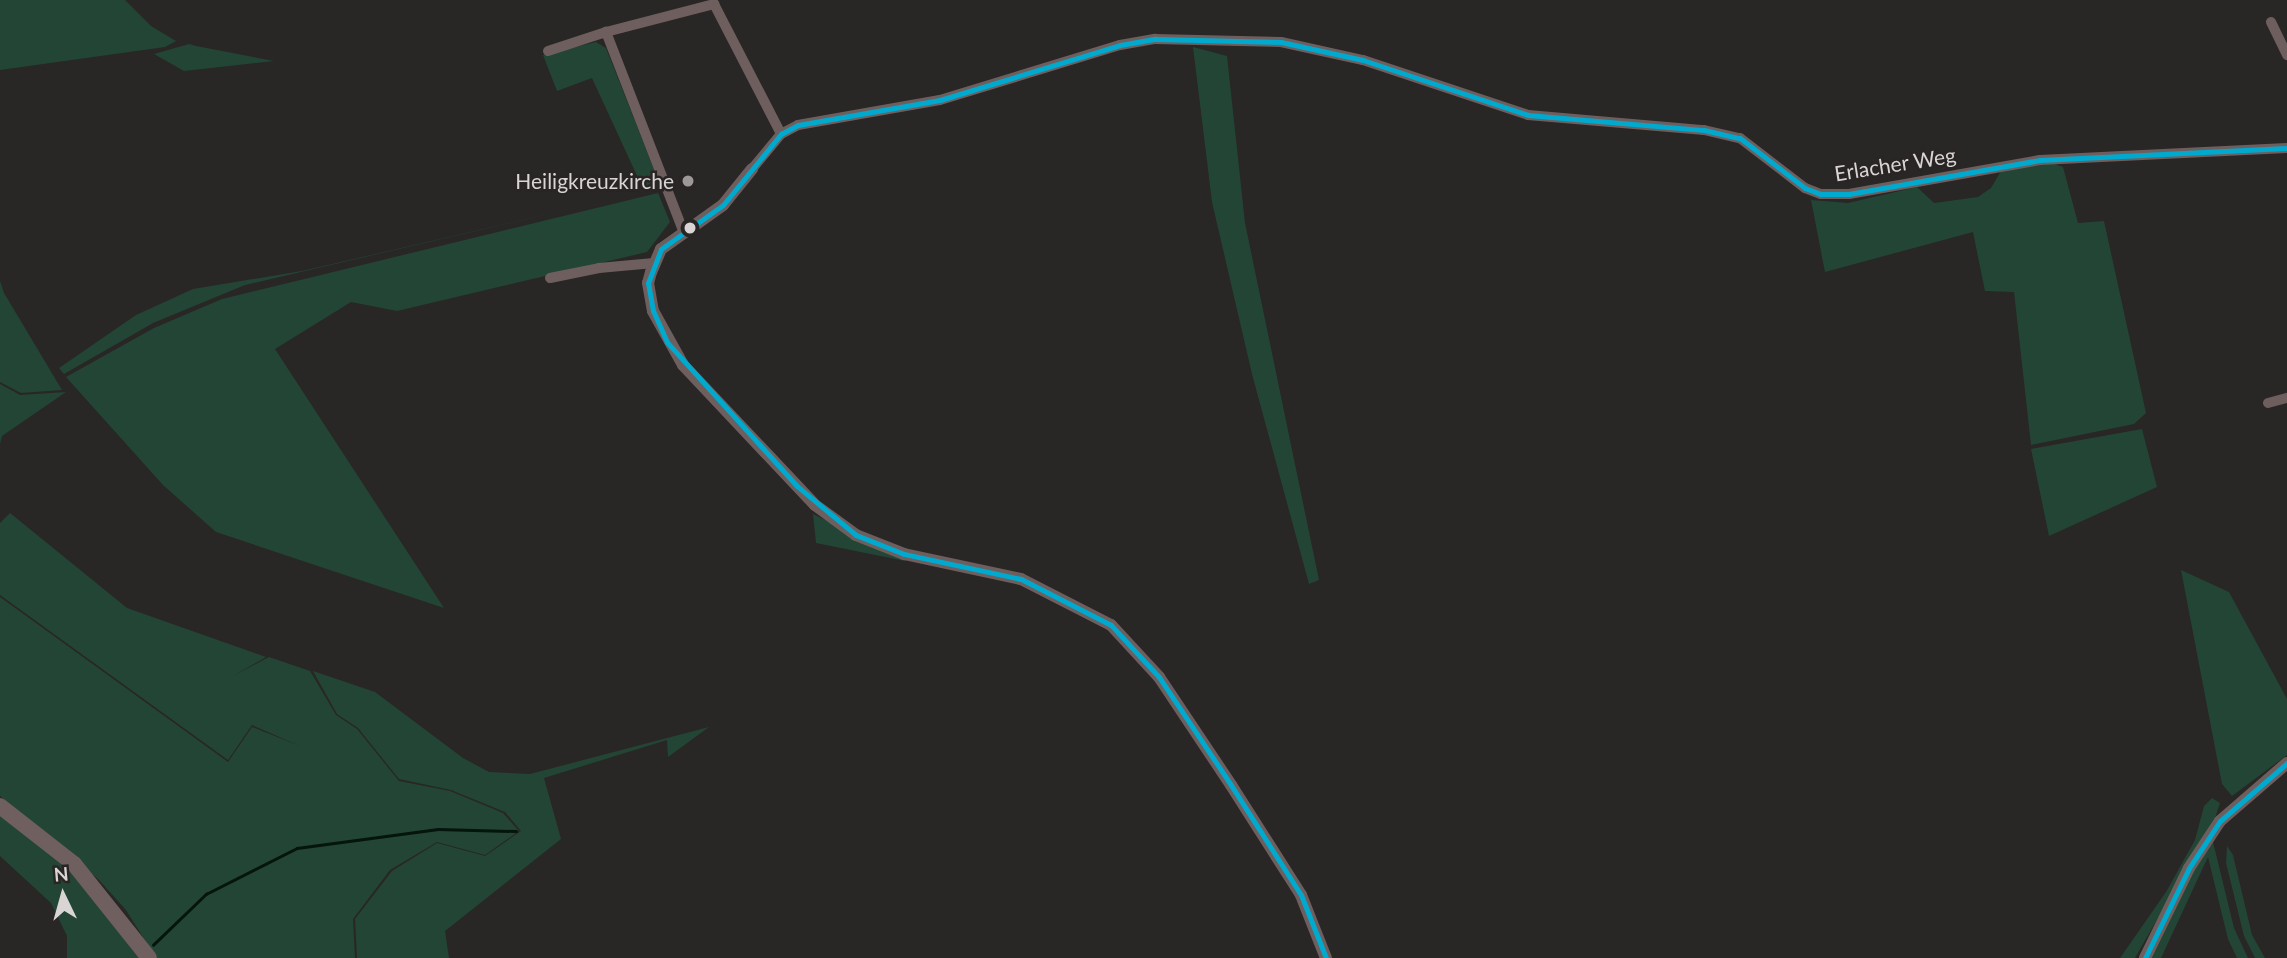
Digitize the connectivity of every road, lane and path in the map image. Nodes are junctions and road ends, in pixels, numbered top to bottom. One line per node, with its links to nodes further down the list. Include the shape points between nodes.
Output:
1 (2271, 22): 4 (street)
2 (606, 33): 3 (street); 5 (street, via 714,4); 8 (street)
3 (548, 51)
4 (2287, 55)
5 (781, 134): 6 (street, Erlacher Weg, via 798,125 940,100 1120,44 1155,38 1281,42 1319,49 1528,115 1704,130 1741,138 1805,188 1821,194 1849,194 2040,160); 7 (street)
6 (2287, 148)
7 (752, 169): 8 (street, via 723,205)
8 (684, 233): 9 (street, via 661,249)
9 (654, 263): 10 (street); 16 (street, via 649,298 667,342 797,486 836,522 904,554 988,570 1039,586 1111,625 1137,650 1301,895)
10 (550, 278)
11 (2287, 398): 12 (street)
12 (2268, 403)
13 (2287, 763): 17 (street, via 2220,821 2189,868)
14 (0, 806): 15 (main road, via 74,864)
15 (149, 958)
16 (1326, 958)
17 (2145, 958)

